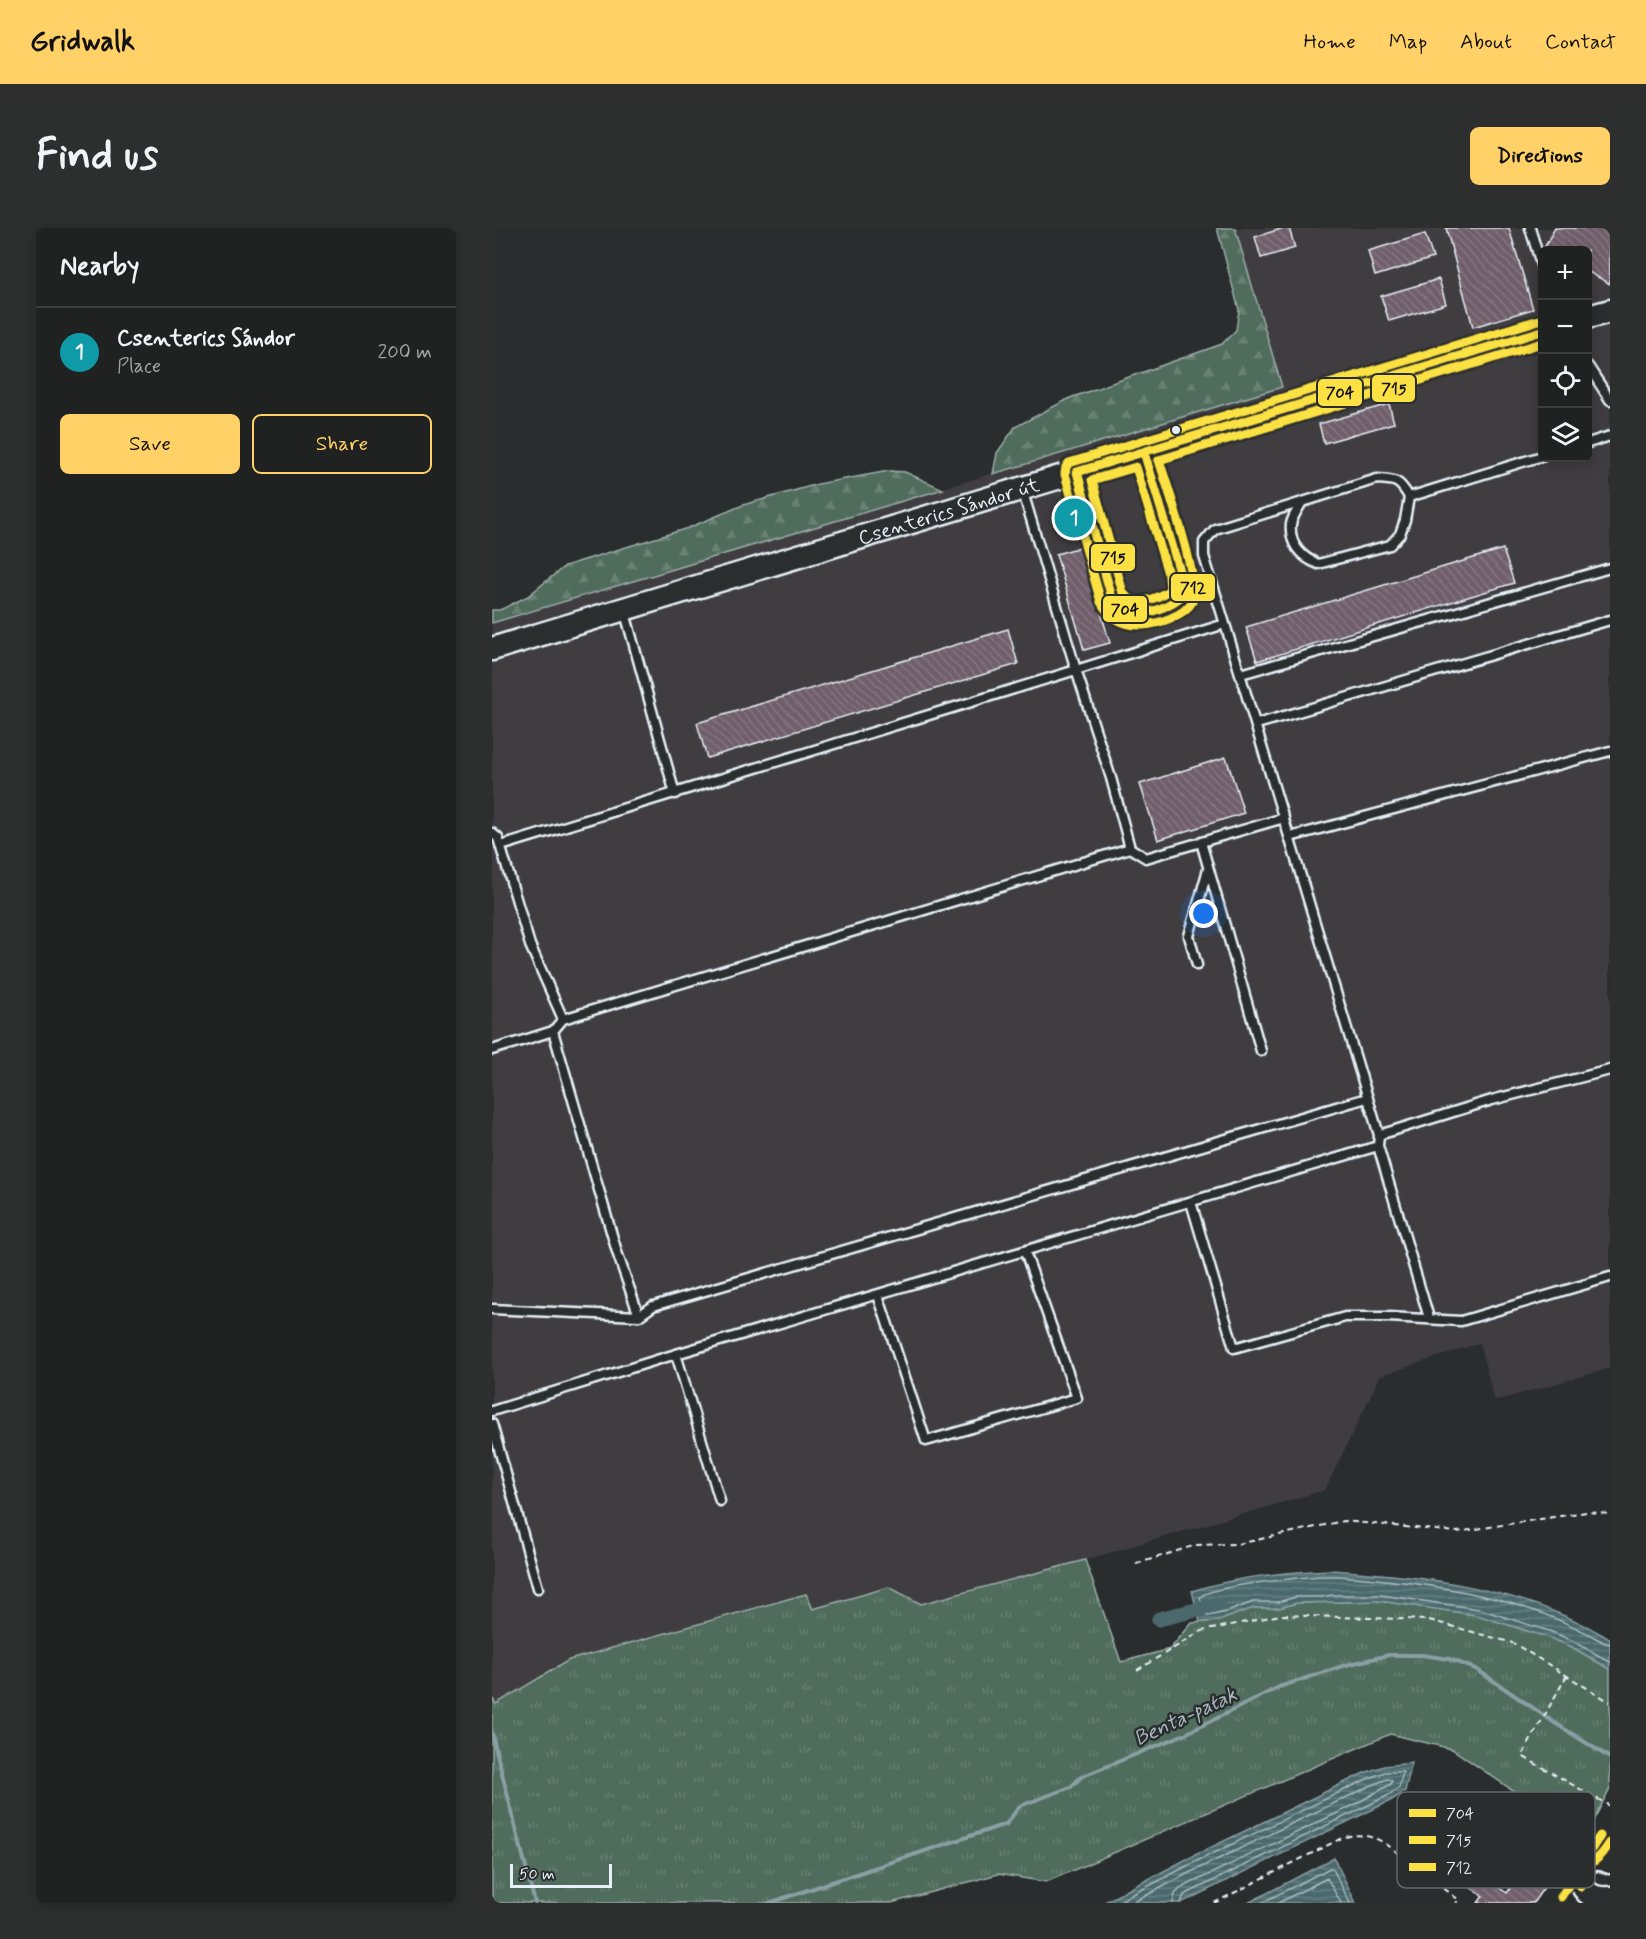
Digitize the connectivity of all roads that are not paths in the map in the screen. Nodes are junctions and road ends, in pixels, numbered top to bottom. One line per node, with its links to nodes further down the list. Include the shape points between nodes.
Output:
1 (1530, 228): 2 (lane)
2 (1538, 255)
3 (1610, 311): 4 (street)
4 (1592, 316)
5 (1538, 332): 10 (street, Csenterics Sándor út)
6 (1592, 373): 7 (lane)
7 (1610, 400)
8 (1610, 436): 9 (lane)
9 (1592, 441)
10 (1144, 452): 12 (street, Csenterics Sándor út); 12 (lane, via 1181,575 1182,596 1173,604 1139,614 1121,609 1112,598)
11 (1538, 457): 14 (lane)
12 (1077, 472): 13 (street, Csenterics Sándor út)
13 (1022, 489): 17 (street, Csenterics Sándor út); 21 (lane)
14 (1409, 497): 15 (lane, via 1394,480 1377,479); 15 (lane, via 1400,534 1390,545 1318,564 1304,558 1293,544 1291,522)
15 (1302, 502): 19 (lane, via 1215,529 1204,542 1204,556)
16 (1610, 568): 22 (lane)
17 (624, 609): 20 (street, Csenterics Sándor út); 25 (lane)
18 (1610, 620): 23 (lane)
19 (1225, 624): 21 (lane); 22 (lane)
20 (492, 649)
21 (1076, 670): 25 (lane); 31 (lane)
22 (1241, 674): 23 (lane)
23 (1257, 724): 26 (lane)
24 (1610, 751): 28 (lane)
25 (675, 794): 30 (lane)
26 (1284, 818): 28 (lane); 29 (lane)
27 (492, 833): 30 (lane)
28 (1290, 837): 39 (lane)
29 (1201, 842): 31 (lane, via 1146,858); 32 (lane)
30 (501, 846): 34 (lane, via 530,945)
31 (1130, 848): 34 (lane)
32 (1208, 869): 33 (lane, via 1189,936); 37 (lane)
33 (1197, 965)
34 (563, 1019): 35 (lane)
35 (553, 1031): 36 (lane); 47 (lane)
36 (492, 1050)
37 (1260, 1051)
38 (1610, 1070): 40 (lane, via 1492,1100)
39 (1367, 1098): 40 (lane); 47 (lane, via 654,1306)
40 (1379, 1135): 41 (lane)
41 (1378, 1146): 42 (lane); 48 (lane)
42 (1191, 1202): 43 (lane); 48 (lane, via 1234,1348 1345,1317)
43 (1025, 1252): 45 (lane); 45 (lane, via 1077,1398 926,1441)
44 (1610, 1277): 48 (lane, via 1461,1321)
45 (878, 1295): 49 (lane)
46 (492, 1309): 47 (lane)
47 (639, 1316)
48 (1429, 1318)
49 (676, 1354): 50 (lane); 52 (lane)
50 (492, 1411)
51 (492, 1424): 53 (lane)
52 (720, 1501)
53 (538, 1588)

